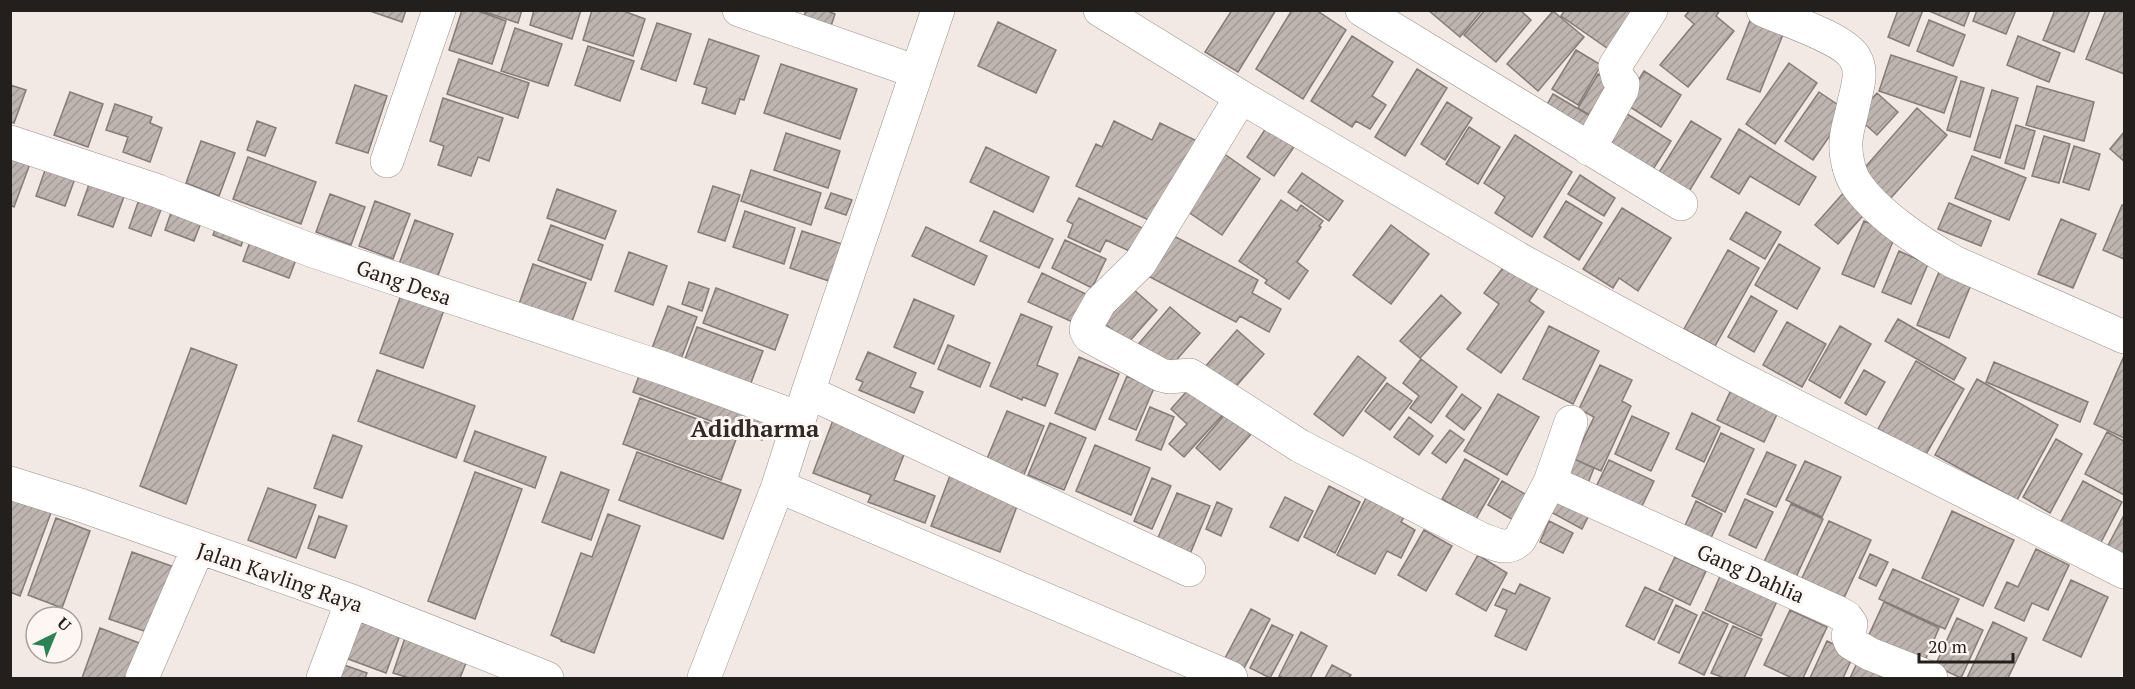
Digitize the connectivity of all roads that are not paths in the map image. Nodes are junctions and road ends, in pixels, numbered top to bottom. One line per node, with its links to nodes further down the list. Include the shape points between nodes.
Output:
1 (439, 10): 12 (street)
2 (739, 10): 8 (street)
3 (938, 10): 8 (street)
4 (1100, 10): 9 (street)
5 (1362, 10): 11 (street)
6 (1651, 10): 11 (street, via 1615,66 1622,90)
7 (1763, 10): 14 (street, via 1834,40 1856,59 1860,73 1846,142 1847,159 1854,180 1872,204 1954,262)
8 (917, 72): 15 (street)
9 (1242, 97): 17 (street, via 1140,263 1100,302 1086,325 1089,336 1161,375 1190,375 1300,446 1501,546 1509,547 1520,539); 22 (street, via 1515,257 1706,360)
10 (10, 142): 15 (street, Gang Desa, via 158,190 313,251 666,369)
11 (1589, 149): 13 (street)
12 (387, 161)
13 (1681, 204)
14 (2124, 337)
15 (804, 405): 19 (street); 21 (street, Gang Desa)
16 (1571, 422): 17 (street)
17 (1550, 482): 29 (street, Gang Dahlia, via 1837,612 1851,624 1851,643)
18 (10, 483): 20 (street, Jalan Kavling Raya)
19 (778, 486): 27 (street); 28 (street)
20 (198, 548): 23 (street, Jalan Kavling Raya); 24 (street)
21 (1189, 570)
22 (2124, 572)
23 (352, 601): 25 (street); 26 (street, Jalan Kavling Raya)
24 (142, 678)
25 (323, 678)
26 (547, 678)
27 (704, 678)
28 (1231, 678)
29 (1930, 678)

